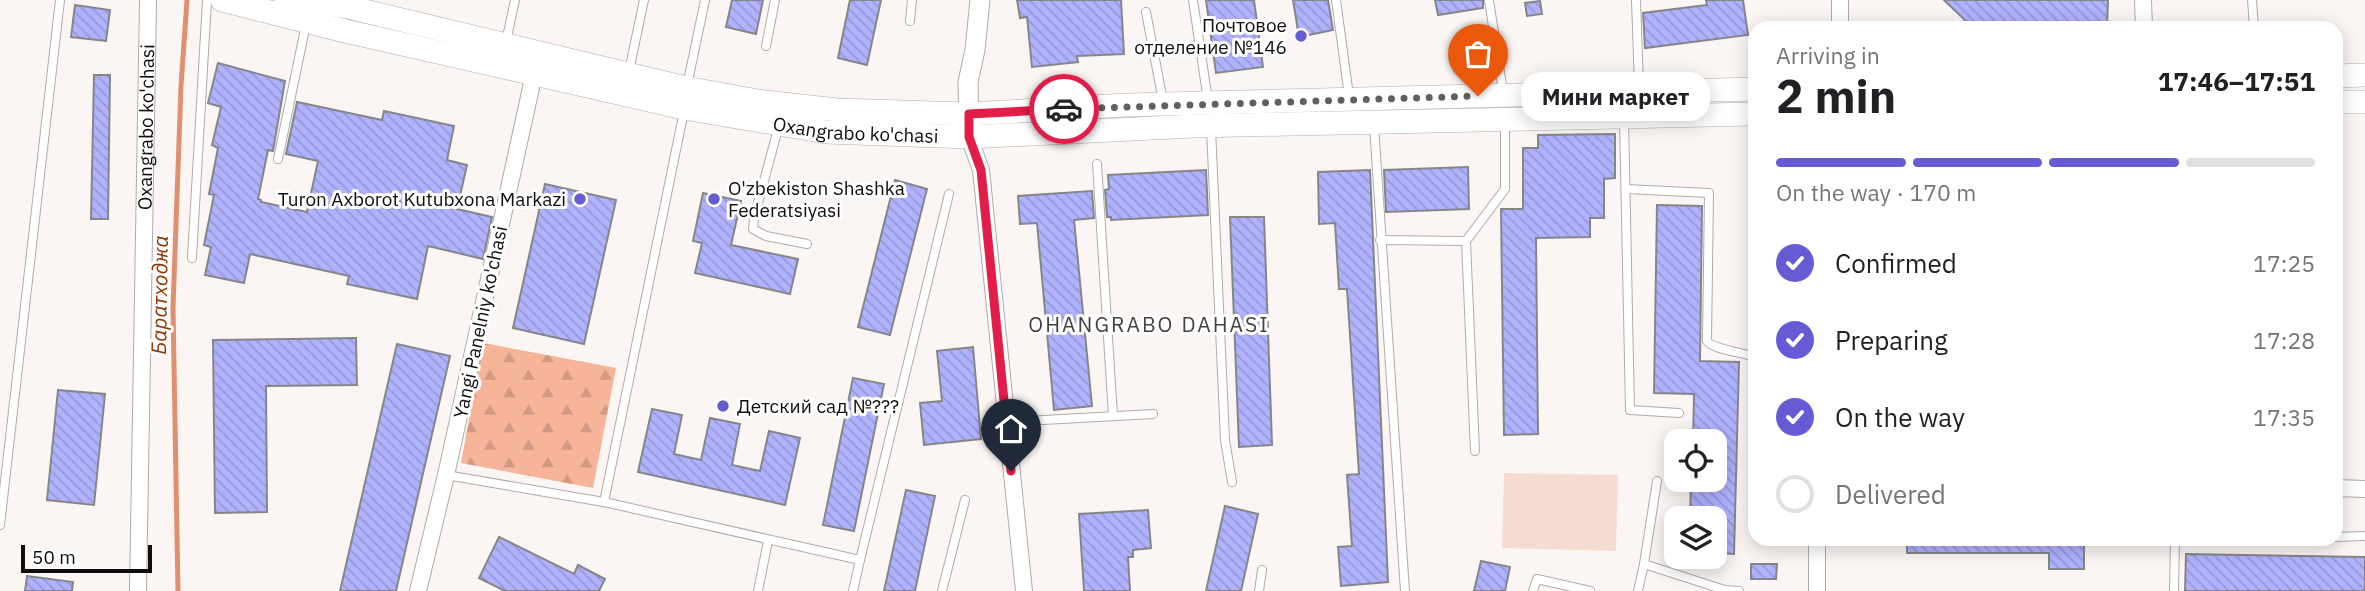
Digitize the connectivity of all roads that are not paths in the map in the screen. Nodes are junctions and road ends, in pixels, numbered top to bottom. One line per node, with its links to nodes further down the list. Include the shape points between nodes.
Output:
1 (60, 0): 68 (lane)
2 (148, 0): 79 (street, Oxangrabo ko'chasi)
3 (207, 0): 54 (lane)
4 (286, 0): 18 (main road, Oxangrabo ko'chasi)
5 (514, 0): 26 (lane)
6 (644, 0): 29 (lane)
7 (705, 0): 35 (lane)
8 (775, 0): 27 (lane)
9 (912, 0): 21 (lane)
10 (981, 0): 46 (street, via 968,82)
11 (1193, 0): 41 (lane)
12 (1336, 0): 36 (lane)
13 (1489, 0): 34 (lane)
14 (1636, 0): 33 (lane)
15 (1840, 0): 22 (street)
16 (2143, 0): 23 (street)
17 (2252, 0): 24 (lane)
18 (323, 1): 26 (main road, Oxangrabo ko'chasi)
19 (235, 2): 25 (main road, Oxangrabo ko'chasi)
20 (1146, 12): 39 (lane)
21 (910, 21)
22 (1840, 21)
23 (2144, 21)
24 (2254, 21)
25 (307, 22): 28 (main road, Oxangrabo ko'chasi); 47 (lane)
26 (505, 45): 28 (main road, Oxangrabo ko'chasi)
27 (765, 46)
28 (537, 63): 29 (main road, Oxangrabo ko'chasi); 35 (main road, Oxangrabo ko'chasi); 61 (street, Yangi Panelniy ko'chasi)
29 (629, 74): 35 (main road, Oxangrabo ko'chasi)
30 (2365, 75): 31 (main road)
31 (2343, 76)
32 (1748, 89): 33 (main road, Oxangrabo ko'chasi)
33 (1630, 92): 34 (main road, Oxangrabo ko'chasi); 42 (lane); 42 (lane)
34 (1503, 95): 36 (main road, Oxangrabo ko'chasi)
35 (685, 98): 45 (main road, Oxangrabo ko'chasi); 46 (main road, Oxangrabo ko'chasi, via 758,100); 67 (lane)
36 (1350, 99): 41 (main road, Oxangrabo ko'chasi)
37 (2343, 102): 38 (main road)
38 (2365, 102)
39 (1164, 104): 41 (main road, Oxangrabo ko'chasi); 46 (main road, Oxangrabo ko'chasi)
40 (1748, 114): 42 (main road, Oxangrabo ko'chasi)
41 (1210, 115): 44 (main road, Oxangrabo ko'chasi); 46 (main road, Oxangrabo ko'chasi); 63 (lane, via 1225,440)
42 (1632, 116): 43 (main road, Oxangrabo ko'chasi); 49 (lane)
43 (1505, 119): 44 (main road, Oxangrabo ko'chasi); 52 (lane, via 1506,189)
44 (1374, 122): 51 (lane)
45 (779, 125): 46 (main road, Oxangrabo ko'chasi, via 871,135); 53 (lane, via 753,229)
46 (969, 126): 59 (street, via 981,170)
47 (278, 159)
48 (1097, 164): 58 (lane)
49 (1626, 189): 55 (lane, via 1709,193 1707,341 1720,349); 56 (lane, via 1630,410)
50 (949, 194): 75 (lane)
51 (1380, 240): 52 (lane); 86 (lane)
52 (1466, 241): 60 (lane)
53 (807, 244)
54 (192, 258)
55 (1748, 354)
56 (1679, 412)
57 (1153, 414): 58 (lane)
58 (1113, 416): 59 (lane)
59 (1006, 422): 84 (street)
60 (1475, 451)
61 (446, 475): 67 (lane); 80 (street, Yangi Panelniy ko'chasi)
62 (1657, 481): 76 (lane)
63 (1232, 482)
64 (2343, 488): 65 (street)
65 (2365, 489)
66 (965, 500): 83 (lane)
67 (604, 502): 72 (lane)
68 (1, 504): 69 (lane)
69 (0, 524)
70 (2365, 536): 71 (lane)
71 (2343, 537)
72 (768, 541): 75 (lane); 81 (lane)
73 (1817, 546): 91 (street)
74 (2175, 546): 92 (lane)
75 (860, 559): 82 (lane)
76 (1644, 564): 78 (lane); 89 (lane)
77 (1262, 570): 85 (lane)
78 (1725, 590): 90 (lane)
79 (138, 591)
80 (418, 591)
81 (758, 591)
82 (853, 591)
83 (942, 591)
84 (1024, 591)
85 (1259, 591)
86 (1405, 591)
87 (1533, 591): 88 (lane, via 1537,579)
88 (1590, 591)
89 (1638, 591)
90 (1739, 591)
91 (1817, 591)
92 (2174, 591)

